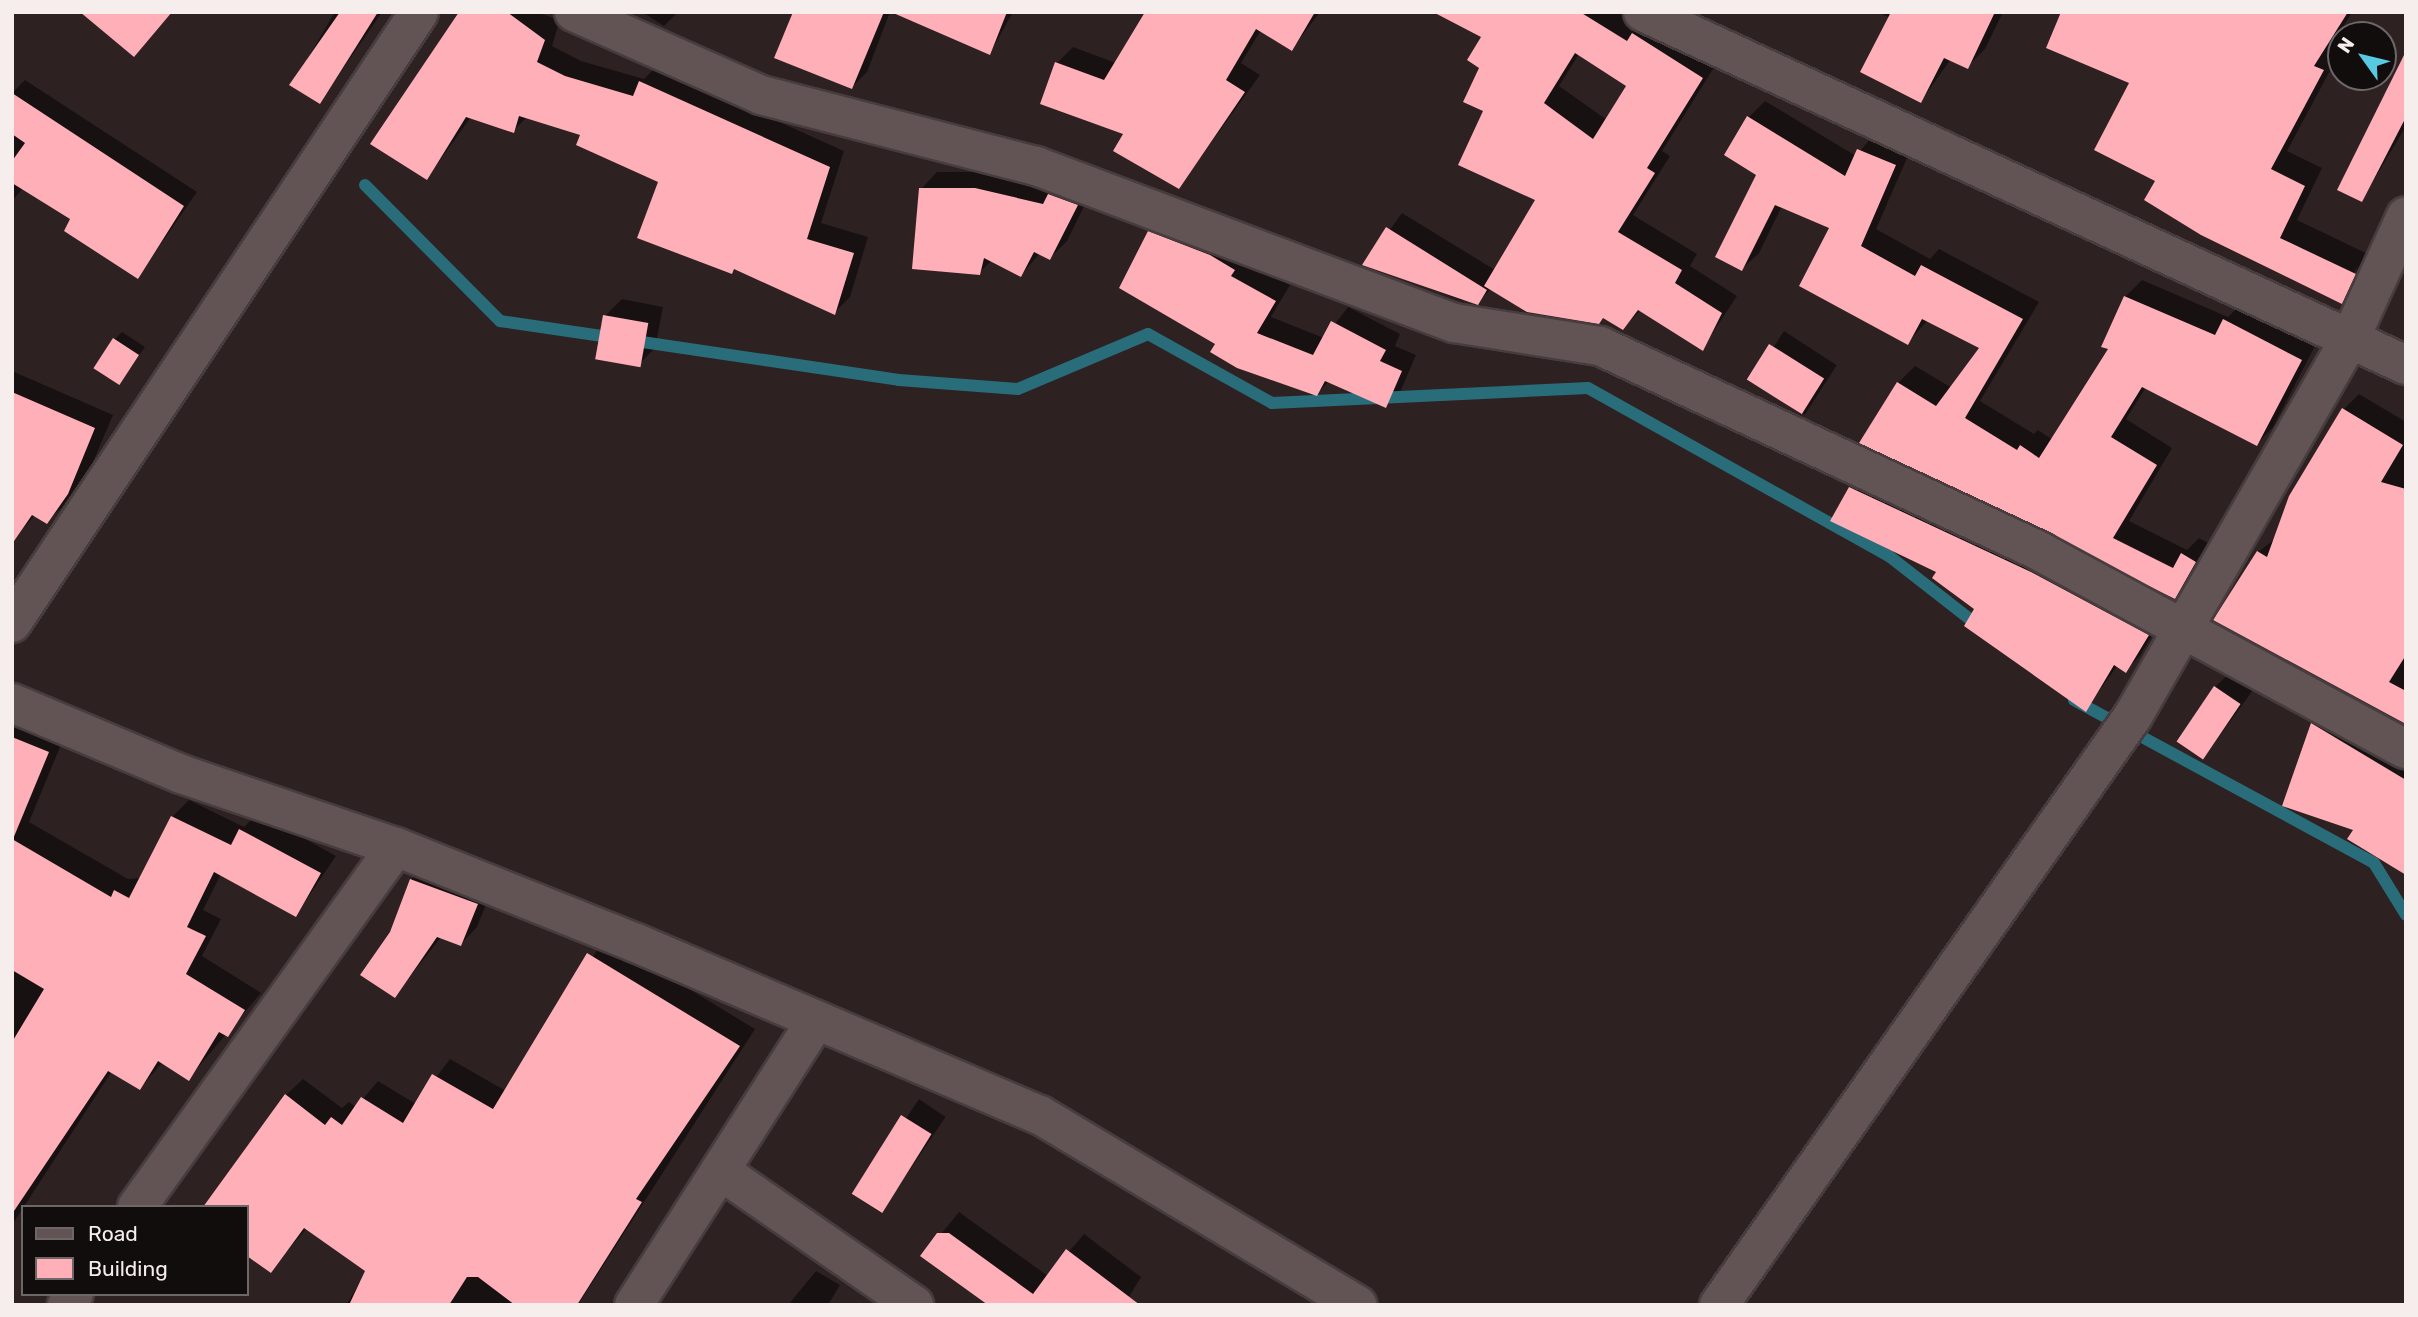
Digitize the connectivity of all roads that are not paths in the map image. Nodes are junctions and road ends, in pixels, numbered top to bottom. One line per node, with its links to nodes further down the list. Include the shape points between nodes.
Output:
1 (419, 12): 7 (street)
2 (574, 12): 8 (street, via 761,95 1036,166 1454,323 1600,346 2041,552)
3 (1643, 12): 5 (street)
4 (2406, 216): 5 (street)
5 (2348, 341): 6 (street); 8 (street)
6 (2406, 365)
7 (12, 623)
8 (2185, 630): 10 (street); 18 (street, via 2133,716)
9 (12, 703): 11 (street, via 181,774)
10 (2406, 749)
11 (396, 847): 12 (street); 14 (street)
12 (815, 1022): 13 (street); 17 (street, via 1040,1115)
13 (722, 1172): 15 (street); 16 (street)
14 (138, 1205)
15 (634, 1305)
16 (914, 1305)
17 (1359, 1305)
18 (1719, 1305)

